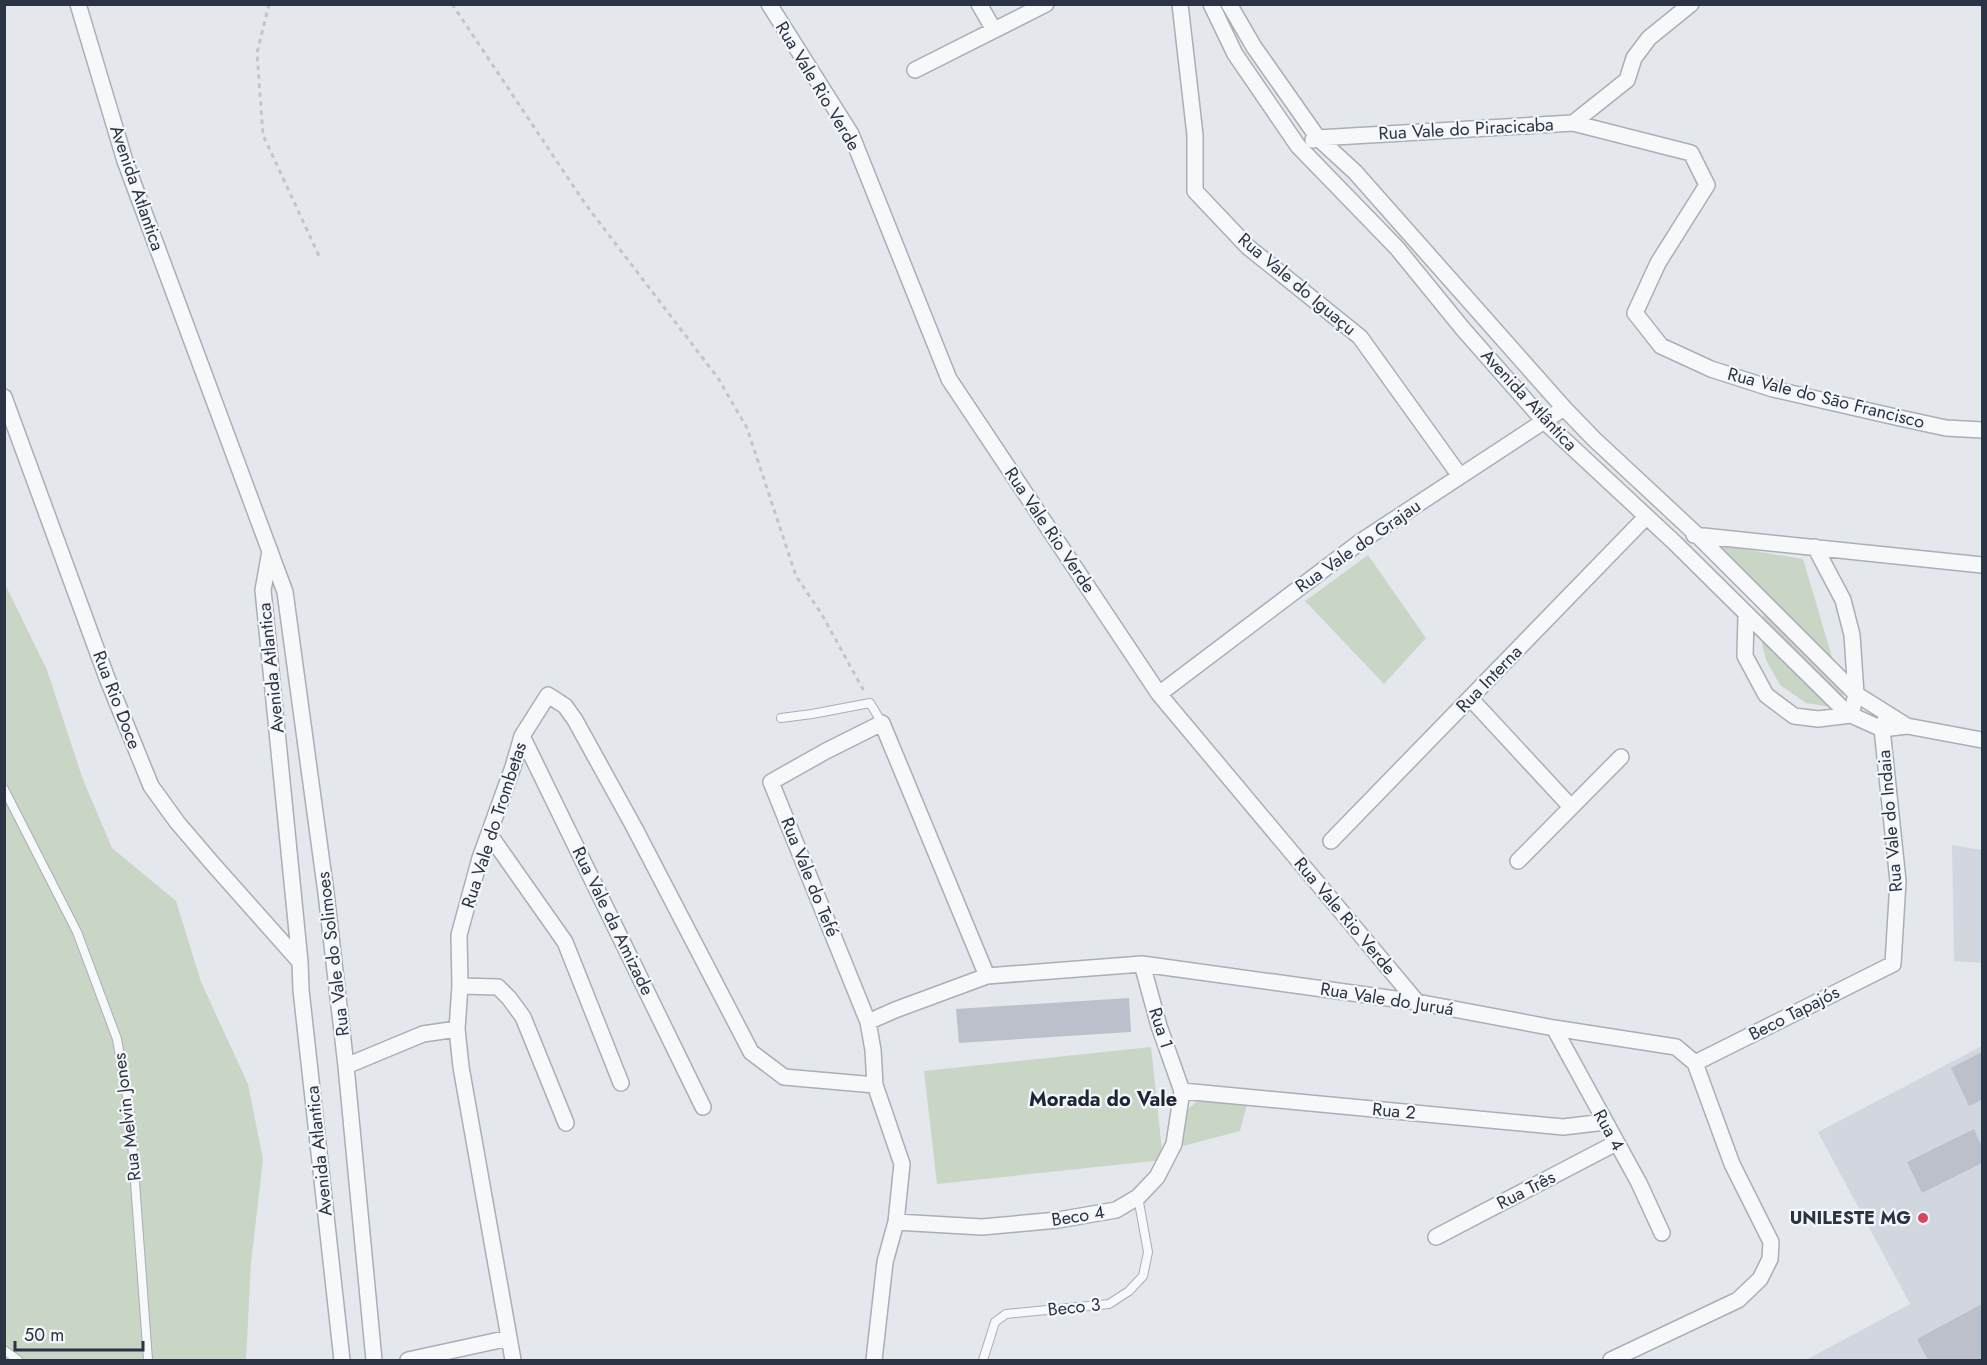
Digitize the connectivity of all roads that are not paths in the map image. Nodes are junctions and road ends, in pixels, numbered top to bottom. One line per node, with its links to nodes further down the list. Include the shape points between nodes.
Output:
1 (78, 4): 23 (street, Avenida Atlantica, via 125,161)
2 (769, 4): 26 (street, Rua Vale Rio Verde, via 851,134 949,379)
3 (979, 4): 9 (street)
4 (1046, 4): 9 (street)
5 (1180, 4): 18 (street, Rua Vale do Iguaçu, via 1195,135 1196,191 1248,247 1360,337)
6 (1210, 4): 13 (street, Avenida Atlântica, via 1235,54)
7 (1229, 4): 12 (street, Avenida Atlântica)
8 (1691, 4): 11 (street, Rua Vale do Piracicaba, via 1649,38 1634,58 1627,80)
9 (994, 30): 10 (street)
10 (915, 70)
11 (1573, 123): 12 (street, Rua Vale do Piracicaba); 17 (street, Rua Vale do São Francisco, via 1691,153 1707,185 1658,262 1635,313 1661,346 1711,369 1773,389 1946,428)
12 (1318, 138): 13 (street, Rua Vale do Piracicaba); 15 (street, Avenida Atlântica, via 1355,172)
13 (1298, 146): 16 (street, Avenida Atlântica, via 1397,248)
14 (4, 397): 41 (street, Rua Rio Doce, via 151,786)
15 (1564, 408): 16 (street, Rua Vale do Grajau); 20 (street, Avenida Atlântica)
16 (1544, 421): 18 (street, Rua Vale do Grajau); 19 (street, Avenida Atlântica)
17 (1983, 430)
18 (1460, 476): 26 (street, Rua Vale do Grajau, via 1360,542)
19 (1646, 517): 21 (street, Avenida Atlântica); 28 (street, Rua Interna)
20 (1696, 534): 21 (street); 22 (street); 27 (street, Avenida Atlântica)
21 (1675, 543): 25 (street, Avenida Atlântica)
22 (1815, 547): 24 (street); 27 (street, via 1843,600 1852,635)
23 (270, 551): 41 (street, Avenida Atlantica, via 263,590); 51 (street, Rua Vale do Solimoes, via 285,592)
24 (1983, 565)
25 (1746, 615): 29 (street, Avenida Atlântica); 29 (street, via 1745,656 1766,695 1794,716 1818,719)
26 (1159, 694): 46 (street, Rua Vale Rio Verde)
27 (1856, 694): 29 (street); 31 (street, Avenida Atlântica)
28 (1471, 699): 37 (street); 39 (street, Rua Interna)
29 (1851, 715): 31 (street, Avenida Atlântica)
30 (781, 718): 32 (lane, via 870,703)
31 (1884, 722): 34 (street, Avenida Atlântica); 43 (street, Rua Vale do Indaia, via 1898,881)
32 (882, 723): 44 (street); 47 (street, Rua Vale do Tefé, via 771,782)
33 (522, 736): 38 (street, Rua Vale do Trombetas); 53 (street, Rua Vale do Trombetas, via 549,695 566,706 751,1052 784,1077); 55 (street, Rua Vale da Amizade)
34 (1983, 740)
35 (1621, 757): 37 (street)
36 (4, 789): 66 (lane, Rua Melvin Jones, via 77,932 117,1039 130,1114)
37 (1571, 807): 40 (street)
38 (489, 834): 45 (street, Rua Vale do Trombetas, via 459,935); 52 (street, via 565,942)
39 (1331, 841)
40 (1518, 861)
41 (300, 962): 67 (street, Avenida Atlantica)
42 (1142, 964): 44 (street, Rua Vale do Juruá); 46 (street, Rua Vale do Juruá); 54 (street, Rua 1)
43 (1893, 964): 50 (street, Beco Tapajós)
44 (987, 976): 47 (street, Rua Vale do Juruá)
45 (460, 986): 49 (street, Rua Vale do Trombetas); 57 (street, via 498,987 509,998 523,1017)
46 (1417, 1002): 48 (street, Rua Vale do Juruá)
47 (868, 1022): 53 (street, Rua Vale do Tefé)
48 (1554, 1028): 50 (street, Rua Vale do Juruá, via 1676,1047); 56 (street, Rua 4)
49 (457, 1029): 51 (street, via 423,1034); 63 (street, Rua Vale do Trombetas)
50 (1695, 1063): 73 (street, via 1732,1164 1771,1242 1770,1260 1760,1279 1738,1300)
51 (346, 1066): 68 (street, Rua Vale do Solimoes)
52 (621, 1083)
53 (875, 1085): 60 (street, Rua Vale do Tefé, via 902,1164)
54 (1182, 1091): 56 (street, Rua 2, via 1563,1127); 59 (street, Beco 4, via 1173,1144 1157,1177)
55 (703, 1107)
56 (1605, 1122): 58 (street, Rua 4)
57 (566, 1124)
58 (1616, 1143): 61 (street, Rua 4); 62 (street, Rua Três)
59 (1138, 1197): 60 (street, Beco 4, via 1116,1210 1058,1220 982,1227); 72 (lane, Beco 3, via 1148,1252 1143,1276 1129,1291 1109,1304 1006,1314 995,1322)
60 (896, 1222): 71 (street, Rua Vale do Tefé, via 885,1262)
61 (1662, 1233)
62 (1436, 1237)
63 (510, 1338): 69 (street); 70 (street, Rua Vale do Trombetas)
64 (4, 1350): 65 (lane)
65 (18, 1360)
66 (148, 1360)
67 (342, 1360)
68 (374, 1360)
69 (408, 1360)
70 (513, 1360)
71 (874, 1360)
72 (983, 1360)
73 (1611, 1360)

